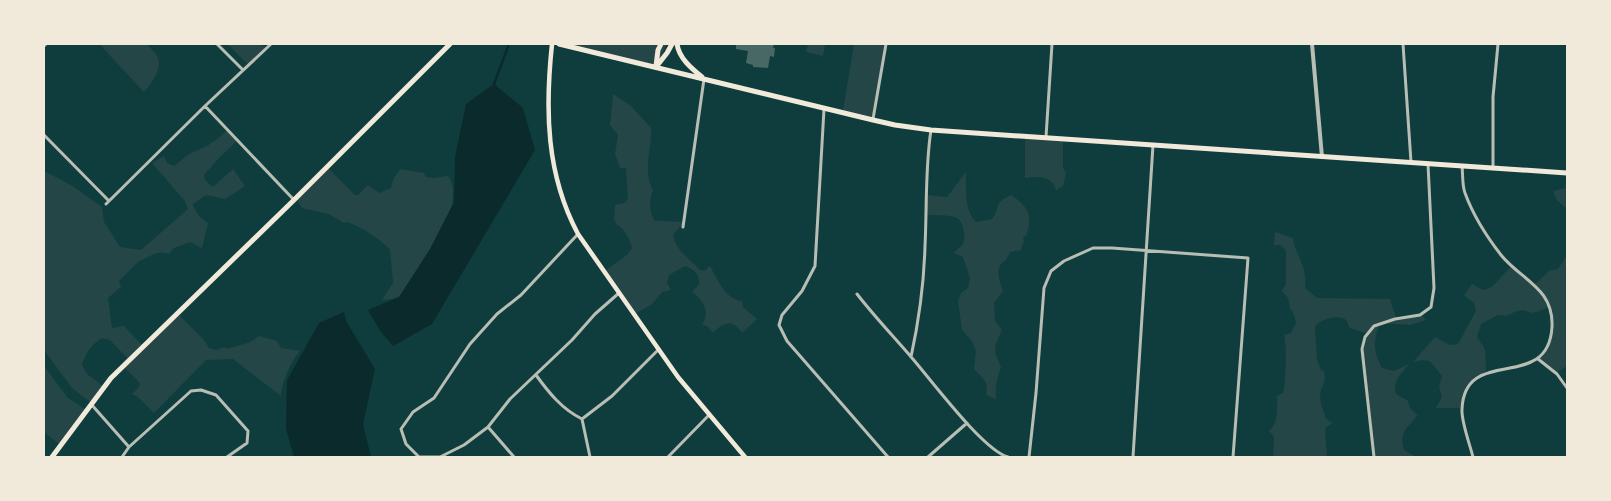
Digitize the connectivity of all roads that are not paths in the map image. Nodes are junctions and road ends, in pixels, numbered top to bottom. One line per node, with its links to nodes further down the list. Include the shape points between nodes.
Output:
1 (217, 44): 15 (street)
2 (271, 44): 15 (street)
3 (450, 44): 30 (main road)
4 (552, 44): 34 (main road, via 548,103 552,161 567,213)
5 (559, 44): 14 (main road)
6 (661, 44): 14 (main road)
7 (672, 44): 14 (main road)
8 (677, 44): 16 (main road, via 680,56)
9 (886, 44): 19 (street)
10 (1052, 44): 22 (street)
11 (1312, 44): 24 (street)
12 (1403, 44): 25 (street)
13 (1498, 44): 28 (street, via 1493,97)
14 (656, 67): 16 (main road)
15 (243, 70): 17 (street)
16 (704, 79): 18 (main road); 33 (street)
17 (205, 106): 30 (street); 31 (street)
18 (824, 108): 19 (main road); 56 (street, via 816,266 779,324 787,341)
19 (872, 120): 20 (main road)
20 (931, 130): 22 (main road); 39 (street, via 923,285)
21 (44, 135): 31 (street)
22 (1046, 138): 23 (main road)
23 (1153, 145): 24 (main road); 35 (street)
24 (1322, 157): 25 (main road)
25 (1410, 162): 26 (main road)
26 (1428, 164): 27 (main road); 62 (street, via 1434,288 1431,307 1420,315 1374,326 1365,337 1362,349)
27 (1462, 166): 28 (main road); 40 (street, via 1464,192 1482,228 1503,257 1545,297 1552,327 1548,347)
28 (1493, 168): 29 (main road)
29 (1567, 173)
30 (294, 200): 43 (main road, via 111,378)
31 (109, 201): 32 (street)
32 (106, 204)
33 (683, 227)
34 (578, 234): 36 (main road); 47 (street, via 521,295 497,314 470,344 434,398 413,412 401,429 406,444 419,457 440,457 464,445)
35 (1147, 252): 59 (street, via 1093,248 1064,261 1051,271 1044,288); 60 (street); 61 (street, via 1248,258)
36 (619, 293): 38 (main road); 41 (street)
37 (857, 294): 39 (street)
38 (659, 349): 44 (main road); 45 (street, via 612,396)
39 (911, 358): 46 (street)
40 (1538, 359): 42 (street, via 1557,374); 63 (street, via 1515,368 1486,372 1470,382 1463,396 1461,412)
41 (536, 375): 45 (street, via 550,395); 47 (street, via 510,399)
42 (1567, 388)
43 (91, 404): 48 (street); 49 (main road)
44 (709, 415): 54 (street); 55 (main road)
45 (582, 419): 53 (street)
46 (967, 423): 57 (street); 58 (street, via 987,445)
47 (488, 427): 52 (street)
48 (129, 447): 50 (street); 51 (street, via 191,391 201,390 216,395 248,431 247,443)
49 (54, 456)
50 (122, 457)
51 (227, 457)
52 (514, 457)
53 (590, 457)
54 (668, 457)
55 (745, 457)
56 (888, 457)
57 (928, 457)
58 (1008, 457)
59 (1029, 457)
60 (1133, 457)
61 (1233, 457)
62 (1374, 457)
63 (1473, 457)

